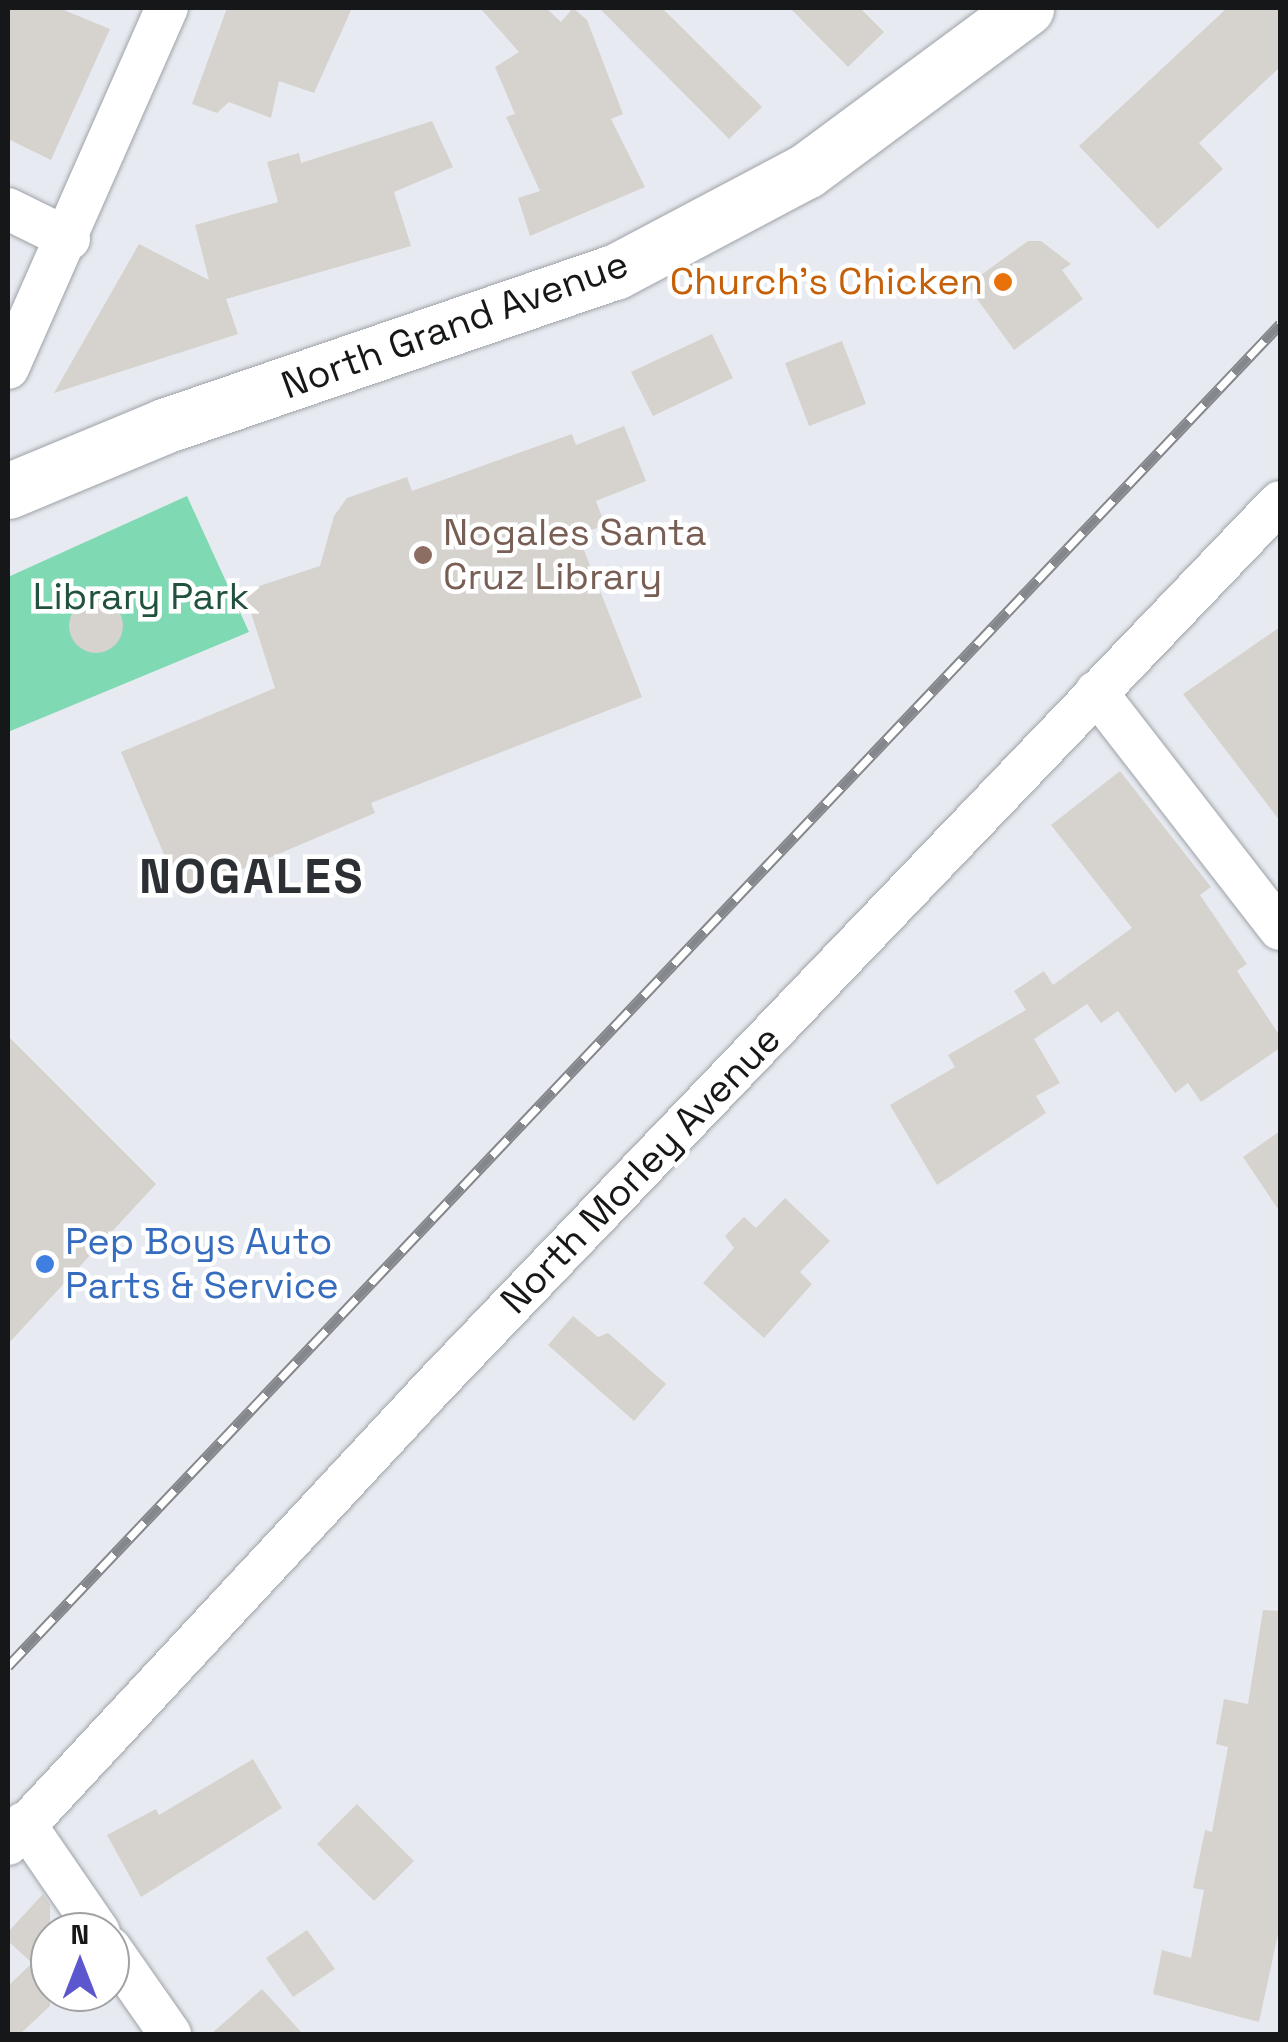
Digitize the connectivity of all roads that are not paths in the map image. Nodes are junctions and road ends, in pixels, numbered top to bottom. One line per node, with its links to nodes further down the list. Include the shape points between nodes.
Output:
1 (167, 8): 4 (street)
2 (1026, 8): 6 (main road, North Grand Avenue, via 806,170 615,272)
3 (8, 209): 4 (street)
4 (68, 240): 5 (street)
5 (8, 368)
6 (9, 478)
7 (1280, 502): 8 (street, North Morley Avenue)
8 (1096, 692): 9 (street); 10 (street, North Morley Avenue)
9 (1280, 929)
10 (16, 1834): 11 (street)
11 (82, 1912)
12 (130, 1977): 13 (street)
13 (170, 2034)

